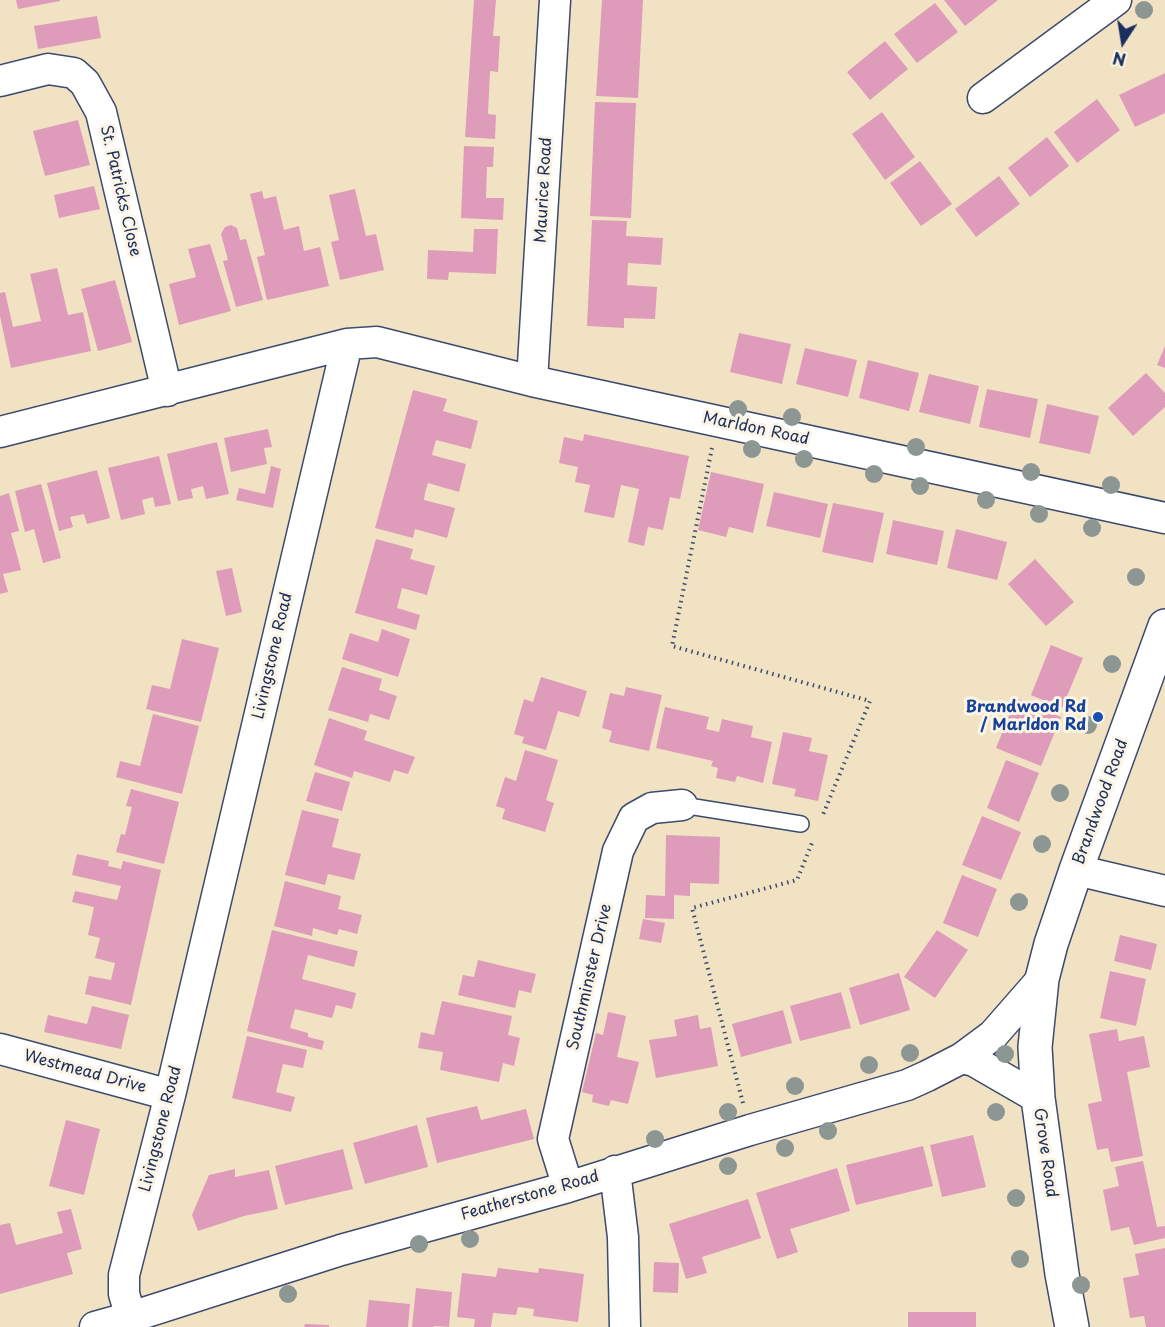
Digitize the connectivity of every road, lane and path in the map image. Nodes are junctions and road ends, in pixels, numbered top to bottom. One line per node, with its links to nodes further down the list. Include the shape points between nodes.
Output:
1 (555, 0): 6 (street, Maurice Road)
2 (1116, 0): 4 (street)
3 (0, 81): 7 (street, St. Patricks Close, via 48,69 74,74 85,83 101,112)
4 (983, 98)
5 (347, 344): 6 (street, Marldon Road, via 377,342); 7 (street); 21 (street, Livingstone Road)
6 (532, 381): 8 (street, Marldon Road)
7 (167, 391): 9 (street)
8 (717, 421): 10 (street, Marldon Road); 14 (path, via 672,646 870,701)
9 (0, 432)
10 (1165, 518)
11 (1165, 626): 16 (street, Brandwood Road)
12 (682, 805): 13 (lane); 25 (street, Southminster Drive, via 652,808 634,818 618,851 553,1139)
13 (801, 824)
14 (818, 827)
15 (814, 838): 23 (path, via 797,880 693,908)
16 (1076, 870): 17 (street); 18 (street, Brandwood Road)
17 (1165, 891)
18 (1042, 979): 20 (street, Featherstone Road, via 993,1035); 22 (street, Grove Road, via 1035,1047)
19 (0, 1049): 21 (street, Westmead Drive)
20 (962, 1058): 22 (street); 23 (street, Featherstone Road, via 907,1085)
21 (170, 1095): 26 (street, Livingstone Road, via 124,1275 124,1294)
22 (1038, 1098): 28 (street, Grove Road)
23 (750, 1130): 24 (street, Featherstone Road)
24 (615, 1171): 25 (street, Featherstone Road); 27 (street, via 623,1237)
25 (567, 1187): 26 (street, Featherstone Road, via 341,1250)
26 (112, 1323)
27 (625, 1327)
28 (1072, 1327)

